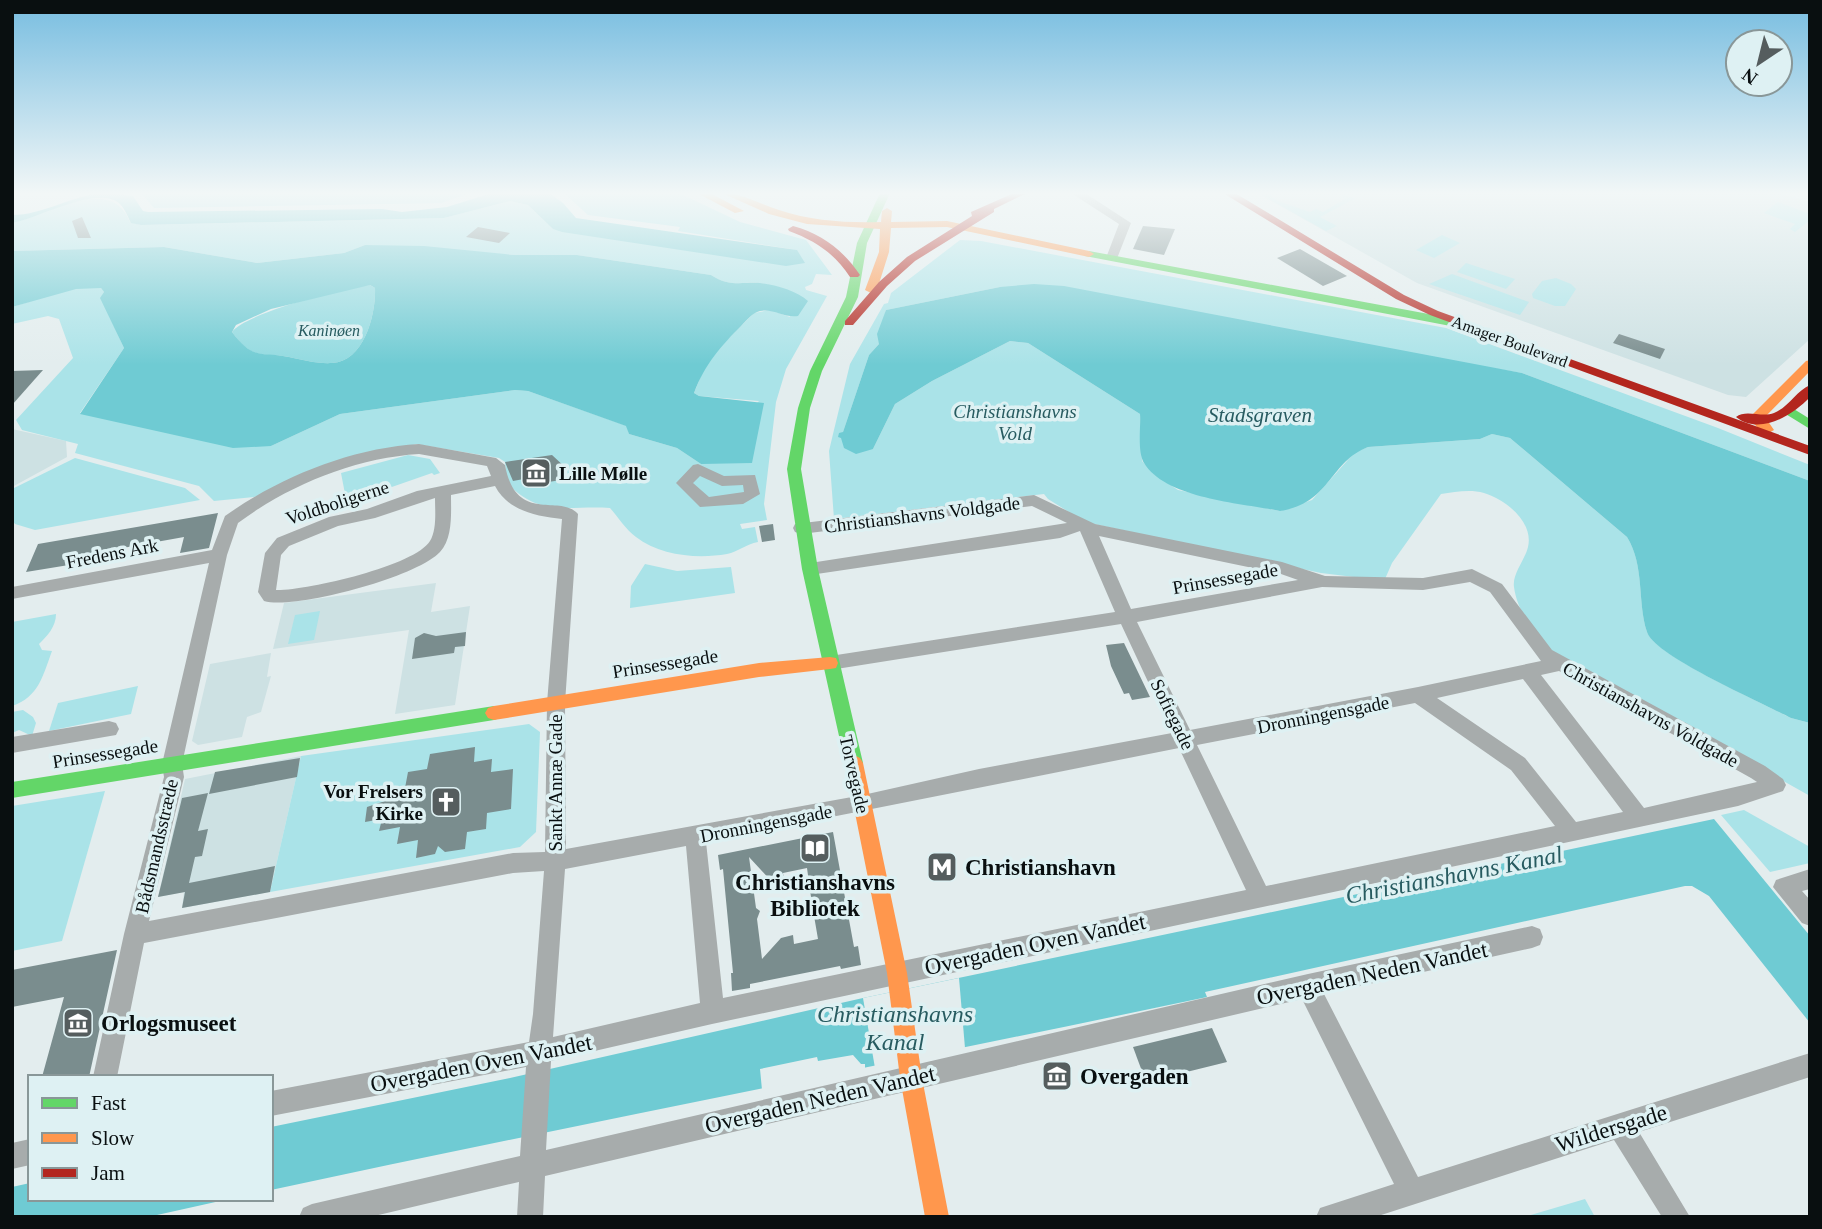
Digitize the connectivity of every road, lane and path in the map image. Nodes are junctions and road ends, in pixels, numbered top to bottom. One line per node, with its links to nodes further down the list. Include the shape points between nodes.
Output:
1 (835, 250): 10 (street)
2 (865, 250): 10 (street, Torvegade)
3 (871, 250): 13 (street)
4 (923, 250): 13 (street, Torvegade)
5 (1072, 250): 9 (street)
6 (1115, 250): 9 (street)
7 (1325, 250): 12 (street, Amager Boulevard)
8 (1339, 250): 17 (street, Amager Boulevard, via 1417,294)
9 (1112, 258): 11 (street)
10 (854, 275): 15 (street, Torvegade, via 854,292)
11 (1359, 303): 12 (street); 14 (street)
12 (1421, 307): 14 (street, Amager Boulevard); 17 (street, via 1452,312)
13 (860, 311): 15 (street, Torvegade)
14 (1461, 324): 16 (street, Amager Boulevard)
15 (833, 338): 29 (street, Torvegade, via 816,371 795,455)
16 (1554, 357): 21 (street, via 1733,414); 24 (street, Amager Boulevard)
17 (1597, 358): 21 (street, Amager Boulevard)
18 (1810, 364): 21 (street)
19 (1810, 389): 20 (street)
20 (1789, 410): 21 (street); 22 (street)
21 (1763, 419): 23 (street, Amager Boulevard); 24 (street)
22 (1810, 425)
23 (1810, 436)
24 (1779, 439): 25 (street, Amager Boulevard)
25 (1810, 451)
26 (498, 480): 27 (street, Voldboligerne); 30 (street, Bådsmandsstræde, via 497,465 419,449 323,469 231,520); 39 (street, Sankt Annæ Gade, via 503,492 525,505 570,514)
27 (443, 490): 27 (street, Voldboligerne, via 335,521 283,542 273,554 267,592 277,598 316,592 424,556 440,538)
28 (1085, 526): 29 (street, Christianshavns Voldgade, via 1034,500); 31 (street); 32 (street, Christianshavns Voldgade, via 1282,568); 34 (street, Sofiegade)
29 (801, 528): 31 (street, Torvegade)
30 (217, 565): 33 (street, Fredens Ark); 43 (street, Bådsmandsstræde)
31 (810, 569): 35 (street, Torvegade)
32 (1325, 582): 34 (street, Prinsessegade); 36 (street, Christianshavns Voldgade, via 1423,584 1472,575 1496,589 1546,655)
33 (12, 593)
34 (1126, 617): 35 (street, Prinsessegade); 41 (street, Sofiegade)
35 (830, 663): 39 (street, Prinsessegade); 46 (street, Torvegade)
36 (1559, 664): 37 (street, Dronningensgade); 44 (street, Christianshavns Voldgade)
37 (1527, 671): 38 (street, Dronningensgade); 47 (street)
38 (1418, 695): 41 (street, Dronningensgade); 48 (street, via 1518,764)
39 (556, 703): 43 (street, Prinsessegade); 50 (street, Sankt Annæ Gade)
40 (109, 729): 42 (street)
41 (1186, 741): 46 (street, Dronningensgade); 52 (street, Sofiegade)
42 (12, 745)
43 (172, 764): 45 (street, Prinsessegade); 54 (street, Bådsmandsstræde, via 174,777)
44 (1758, 772): 47 (street, Overgaden Oven Vandet, via 1776,785)
45 (12, 790)
46 (863, 804): 49 (street, Dronningensgade); 56 (street, Torvegade)
47 (1639, 817): 48 (street, Overgaden Oven Vandet)
48 (1571, 831): 52 (street, Overgaden Oven Vandet)
49 (695, 836): 50 (street, Dronningensgade); 58 (street)
50 (555, 861): 54 (street, Dronningensgade, via 513,863); 59 (street, Sankt Annæ Gade)
51 (1810, 879): 53 (street, via 1784,887)
52 (1260, 897): 56 (street, Overgaden Oven Vandet)
53 (1810, 916)
54 (135, 934): 62 (street, Bådsmandsstræde)
55 (1532, 937): 57 (street, Overgaden Neden Vandet)
56 (897, 980): 58 (street, Overgaden Oven Vandet); 61 (street, Torvegade)
57 (1308, 986): 61 (street, Overgaden Neden Vandet); 66 (street)
58 (712, 1012): 59 (street, Overgaden Oven Vandet)
59 (539, 1052): 63 (street, Overgaden Oven Vandet); 65 (street, Sankt Annæ Gade)
60 (1810, 1065): 64 (street, Wildersgade)
61 (911, 1074): 65 (street, Overgaden Neden Vandet); 69 (street, Torvegade)
62 (105, 1075)
63 (273, 1104)
64 (1619, 1124): 66 (street, Wildersgade); 71 (street)
65 (533, 1165): 67 (street, Overgaden Neden Vandet); 68 (street)
66 (1412, 1192): 70 (street, Wildersgade)
67 (312, 1217)
68 (530, 1217)
69 (937, 1217)
70 (1329, 1217)
71 (1677, 1217)

